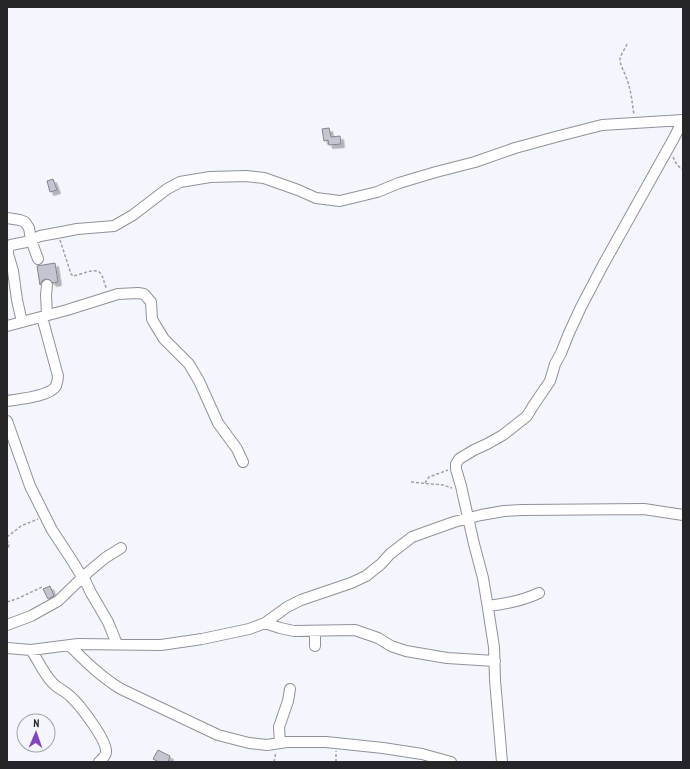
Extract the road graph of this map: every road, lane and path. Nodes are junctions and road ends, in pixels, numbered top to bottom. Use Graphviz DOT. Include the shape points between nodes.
graph roads {
  1 [pos="627,44"];
  2 [pos="683,120"];
  3 [pos="635,123"];
  4 [pos="671,144"];
  5 [pos="683,170"];
  6 [pos="7,218"];
  7 [pos="52,234"];
  8 [pos="31,240"];
  9 [pos="38,258"];
  10 [pos="47,285"];
  11 [pos="117,294"];
  12 [pos="44,316"];
  13 [pos="22,322"];
  14 [pos="7,326"];
  15 [pos="7,401"];
  16 [pos="7,421"];
  17 [pos="243,462"];
  18 [pos="456,463"];
  19 [pos="411,482"];
  20 [pos="425,483"];
  21 [pos="463,493"];
  22 [pos="683,514"];
  23 [pos="45,516"];
  24 [pos="469,518"];
  25 [pos="7,539"];
  26 [pos="121,548"];
  27 [pos="7,550"];
  28 [pos="82,577"];
  29 [pos="42,587"];
  30 [pos="539,593"];
  31 [pos="7,602"];
  32 [pos="488,606"];
  33 [pos="265,623"];
  34 [pos="7,625"];
  35 [pos="315,631"];
  36 [pos="117,644"];
  37 [pos="69,645"];
  38 [pos="315,646"];
  39 [pos="7,648"];
  40 [pos="31,650"];
  41 [pos="495,661"];
  42 [pos="290,689"];
  43 [pos="280,743"];
  44 [pos="336,743"];
  45 [pos="101,762"];
  46 [pos="336,762"];
  47 [pos="451,762"];
  48 [pos="502,762"];
  1 -- 3 [label="path" via="620,61 630,91"];
  2 -- 3 [label="street"];
  2 -- 4 [label="street"];
  3 -- 7 [label="street" via="602,125 559,136 340,201 316,198 264,178 210,177 180,182 114,226"];
  4 -- 5 [label="path" via="677,165"];
  4 -- 18 [label="street" via="581,307 550,380 534,406 527,416 508,432"];
  6 -- 8 [label="street" via="25,222"];
  7 -- 8 [label="street"];
  7 -- 11 [label="path" via="62,245 73,276 98,271 107,289"];
  8 -- 9 [label="street"];
  8 -- 13 [label="street" via="8,247"];
  10 -- 12 [label="street"];
  11 -- 12 [label="street"];
  11 -- 17 [label="street" via="144,294 151,302 152,319 156,326 164,339 192,370 218,423"];
  12 -- 13 [label="street"];
  12 -- 15 [label="street" via="58,381 50,391 40,395"];
  13 -- 14 [label="street"];
  16 -- 23 [label="street" via="30,486"];
  18 -- 20 [label="path" via="446,471 429,477"];
  18 -- 21 [label="street"];
  19 -- 20 [label="path"];
  20 -- 21 [label="path" via="447,486"];
  21 -- 24 [label="street"];
  22 -- 24 [label="street" via="644,509 522,510"];
  23 -- 25 [label="path" via="21,526"];
  23 -- 28 [label="street"];
  24 -- 32 [label="street"];
  24 -- 33 [label="street" via="412,537 366,576 301,600"];
  25 -- 27 [label="path"];
  26 -- 28 [label="street"];
  28 -- 34 [label="street" via="58,601 31,616"];
  28 -- 36 [label="street" via="108,622"];
  29 -- 31 [label="path"];
  30 -- 32 [label="street" via="512,603"];
  32 -- 41 [label="street"];
  33 -- 35 [label="street" via="294,631"];
  33 -- 36 [label="street" via="249,630 186,642 161,645"];
  35 -- 38 [label="street"];
  35 -- 41 [label="street" via="355,630 406,651 447,658"];
  36 -- 37 [label="street"];
  37 -- 40 [label="street"];
  37 -- 43 [label="street" via="111,683 218,735 249,743"];
  39 -- 40 [label="street"];
  40 -- 45 [label="street" via="52,682 71,696 98,732 106,750"];
  41 -- 48 [label="street"];
  42 -- 43 [label="street" via="279,727"];
  43 -- 44 [label="street"];
  44 -- 46 [label="path"];
  44 -- 47 [label="street" via="422,754"];
}
